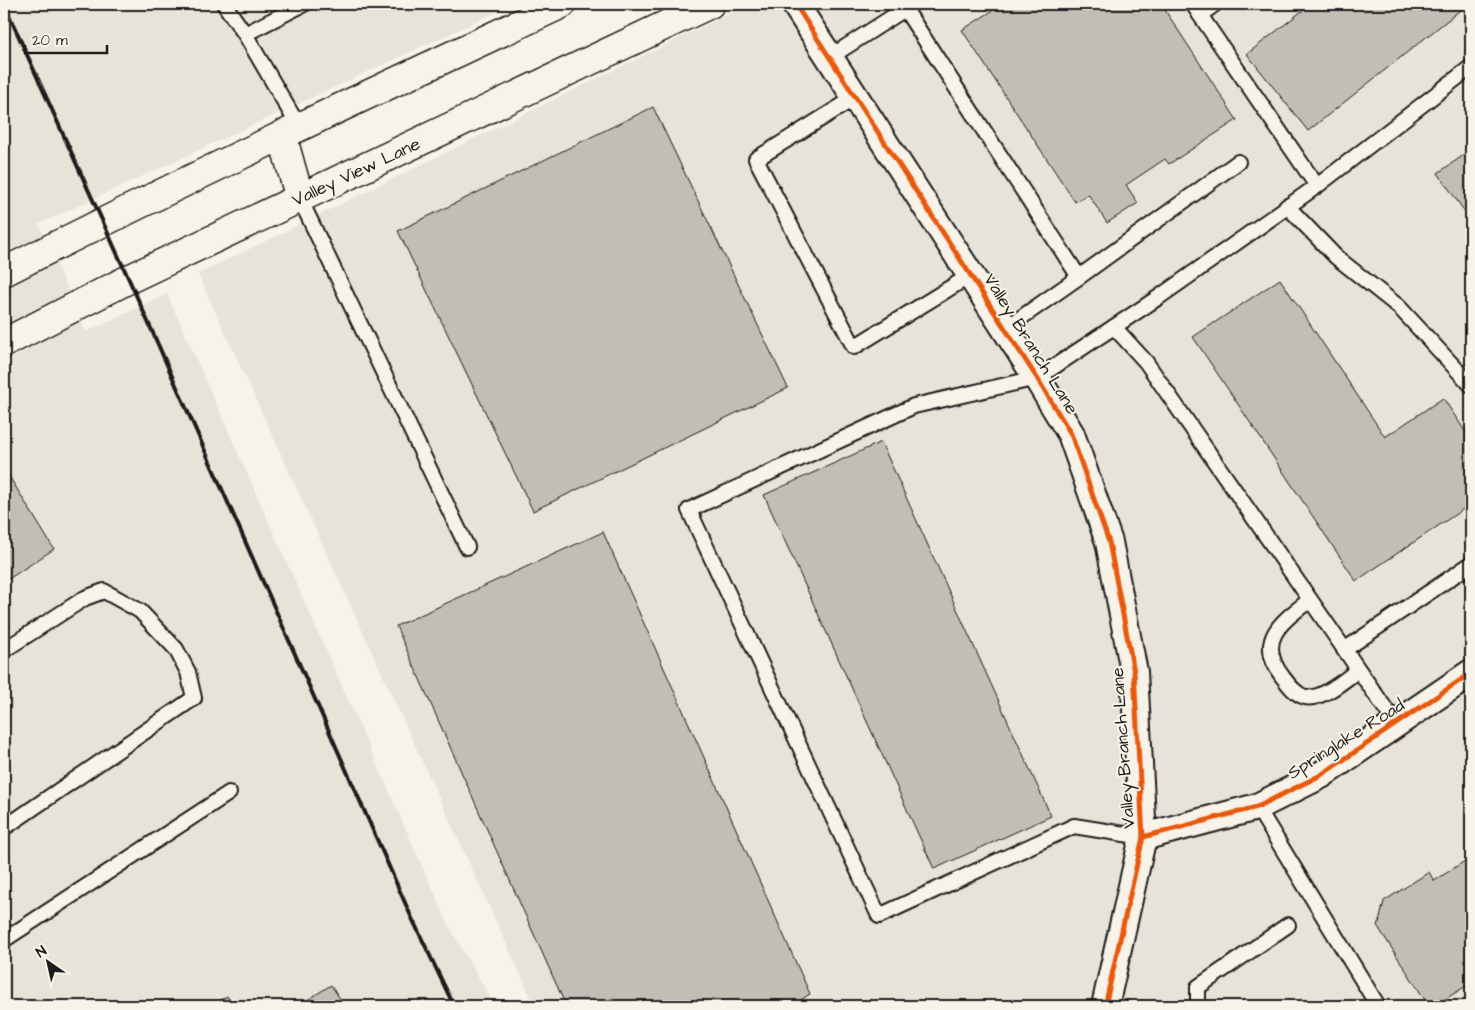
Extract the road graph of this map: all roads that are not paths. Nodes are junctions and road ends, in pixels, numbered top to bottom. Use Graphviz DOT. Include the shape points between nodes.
graph roads {
  1 [pos="224,4"];
  2 [pos="304,4"];
  3 [pos="562,4"];
  4 [pos="710,4"];
  5 [pos="796,4"];
  6 [pos="1214,4"];
  7 [pos="909,6"];
  8 [pos="1197,9"];
  9 [pos="245,34"];
  10 [pos="830,57"];
  11 [pos="1471,67"];
  12 [pos="856,97"];
  13 [pos="291,131"];
  14 [pos="1238,162"];
  15 [pos="1317,186"];
  16 [pos="300,198"];
  17 [pos="1287,206"];
  18 [pos="4,272"];
  19 [pos="971,275"];
  20 [pos="1079,277"];
  21 [pos="1114,327"];
  22 [pos="1005,329"];
  23 [pos="4,343"];
  24 [pos="1037,378"];
  25 [pos="1471,385"];
  26 [pos="467,547"];
  27 [pos="1471,564"];
  28 [pos="1310,600"];
  29 [pos="4,650"];
  30 [pos="1344,650"];
  31 [pos="1358,670"];
  32 [pos="1471,673"];
  33 [pos="1396,724"];
  34 [pos="229,792"];
  35 [pos="1257,807"];
  36 [pos="4,828"];
  37 [pos="1143,837"];
  38 [pos="1288,925"];
  39 [pos="4,940"];
  40 [pos="1105,1006"];
  41 [pos="1198,1006"];
  42 [pos="1378,1006"];
  1 -- 9 [label="lane"];
  2 -- 9 [label="lane"];
  3 -- 13 [label="main road"];
  4 -- 16 [label="main road, Valley View Lane"];
  5 -- 10 [label="street, Valley Branch Lane"];
  6 -- 8 [label="lane"];
  7 -- 10 [label="lane"];
  7 -- 20 [label="lane"];
  8 -- 15 [label="lane"];
  9 -- 13 [label="lane"];
  10 -- 12 [label="street, Valley Branch Lane"];
  11 -- 15 [label="lane"];
  12 -- 19 [label="street, Valley Branch Lane"];
  12 -- 19 [label="lane" via="756,159 854,347"];
  13 -- 16 [label="main road"];
  13 -- 18 [label="main road"];
  14 -- 20 [label="lane"];
  15 -- 17 [label="lane"];
  16 -- 23 [label="main road, Valley View Lane"];
  16 -- 26 [label="lane"];
  17 -- 21 [label="lane"];
  17 -- 25 [label="lane" via="1336,257 1399,307"];
  19 -- 22 [label="street, Valley Branch Lane"];
  20 -- 22 [label="lane"];
  21 -- 24 [label="lane"];
  21 -- 28 [label="lane" via="1146,362"];
  22 -- 24 [label="street, Valley Branch Lane"];
  24 -- 37 [label="street, Valley Branch Lane" via="1071,434 1109,542 1134,672"];
  24 -- 37 [label="lane" via="914,406 689,510 879,916 1074,826"];
  27 -- 30 [label="lane"];
  28 -- 30 [label="lane"];
  28 -- 31 [label="lane" via="1287,617 1273,639 1270,652 1282,676 1293,690 1305,697 1330,691"];
  29 -- 36 [label="lane" via="85,598 104,591 140,611 176,648 188,672 194,698"];
  30 -- 31 [label="lane"];
  31 -- 33 [label="lane"];
  32 -- 33 [label="street, Springlake Road"];
  33 -- 35 [label="street, Springlake Road" via="1321,776"];
  34 -- 39 [label="lane"];
  35 -- 37 [label="street, Springlake Road"];
  35 -- 42 [label="lane"];
  37 -- 40 [label="street, Valley Branch Lane"];
  38 -- 41 [label="lane" via="1198,986"];
}
